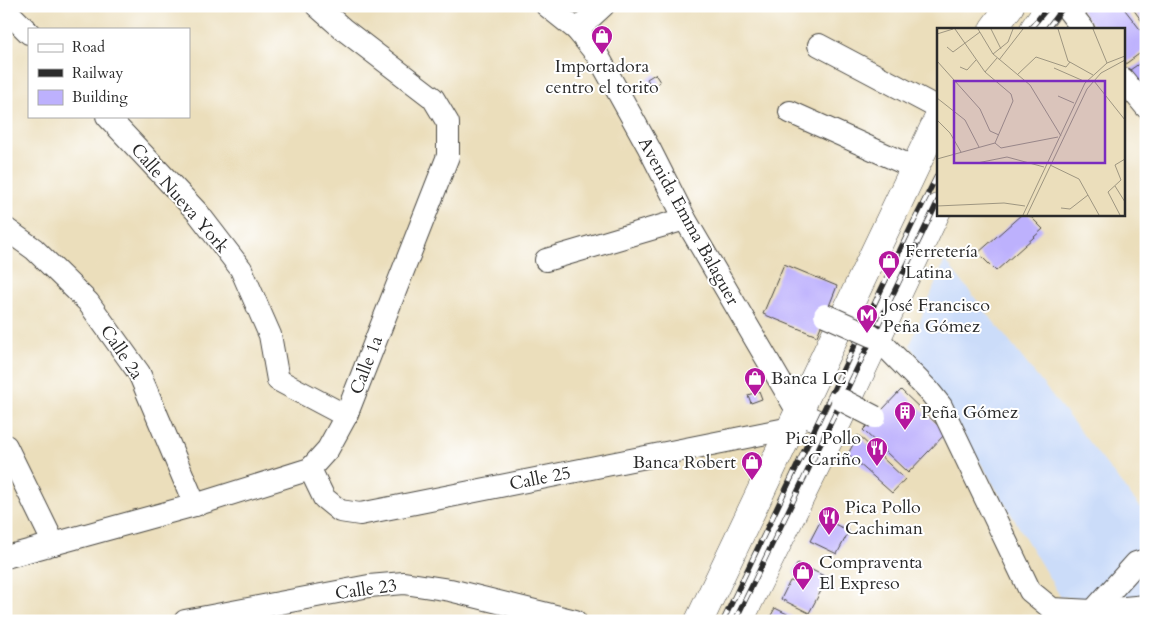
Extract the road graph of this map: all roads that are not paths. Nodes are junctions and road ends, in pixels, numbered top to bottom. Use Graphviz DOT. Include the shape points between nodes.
graph roads {
  1 [pos="317,6"];
  2 [pos="547,6"];
  3 [pos="603,6"];
  4 [pos="1050,6"];
  5 [pos="1065,6"];
  6 [pos="6,10"];
  7 [pos="1035,28"];
  8 [pos="1082,28"];
  9 [pos="577,30"];
  10 [pos="28,33"];
  11 [pos="819,45"];
  12 [pos="1124,80"];
  13 [pos="937,107"];
  14 [pos="1146,107"];
  15 [pos="790,112"];
  16 [pos="109,118"];
  17 [pos="937,121"];
  18 [pos="915,168"];
  19 [pos="937,210"];
  20 [pos="684,219"];
  21 [pos="6,230"];
  22 [pos="546,260"];
  23 [pos="825,315"];
  24 [pos="875,337"];
  25 [pos="842,400"];
  26 [pos="346,416"];
  27 [pos="875,417"];
  28 [pos="794,420"];
  29 [pos="834,429"];
  30 [pos="6,446"];
  31 [pos="310,469"];
  32 [pos="195,505"];
  33 [pos="54,544"];
  34 [pos="6,557"];
  35 [pos="1146,560"];
  36 [pos="1146,606"];
  37 [pos="1092,611"];
  38 [pos="186,621"];
  39 [pos="575,621"];
  40 [pos="699,621"];
  41 [pos="739,621"];
  1 -- 26 [label="street, Calle 1a" via="433,98 448,123 448,156"];
  2 -- 9 [label="street, Avenida Emma Balaguer"];
  3 -- 9 [label="street"];
  4 -- 7 [label="main road"];
  5 -- 8 [label="street"];
  6 -- 10 [label="street"];
  9 -- 20 [label="street, Avenida Emma Balaguer" via="598,56"];
  11 -- 13 [label="street"];
  12 -- 14 [label="street"];
  15 -- 18 [label="street"];
  16 -- 26 [label="street, Calle Nueva York" via="198,213 241,269 270,335 278,380"];
  17 -- 18 [label="main road"];
  18 -- 28 [label="main road"];
  19 -- 24 [label="main road"];
  20 -- 22 [label="street"];
  20 -- 28 [label="street, Avenida Emma Balaguer"];
  21 -- 32 [label="street, Calle 2a" via="34,249 88,302 139,373"];
  23 -- 24 [label="street, bridge"];
  24 -- 29 [label="main road"];
  24 -- 37 [label="street" via="941,406 1030,591 1052,608"];
  25 -- 27 [label="street, bridge"];
  26 -- 31 [label="street, Calle 1a" via="328,450"];
  28 -- 29 [label="street"];
  28 -- 31 [label="street, Calle 25" via="360,514 340,511 324,498"];
  28 -- 40 [label="main road"];
  29 -- 41 [label="main road"];
  30 -- 33 [label="street"];
  31 -- 32 [label="street, Calle 1a"];
  32 -- 33 [label="street, Calle 1a"];
  33 -- 34 [label="street, Calle 1a"];
  35 -- 37 [label="street" via="1136,563"];
  36 -- 37 [label="street"];
  38 -- 39 [label="street, Calle 23" via="369,586 404,583 450,590"];
}
